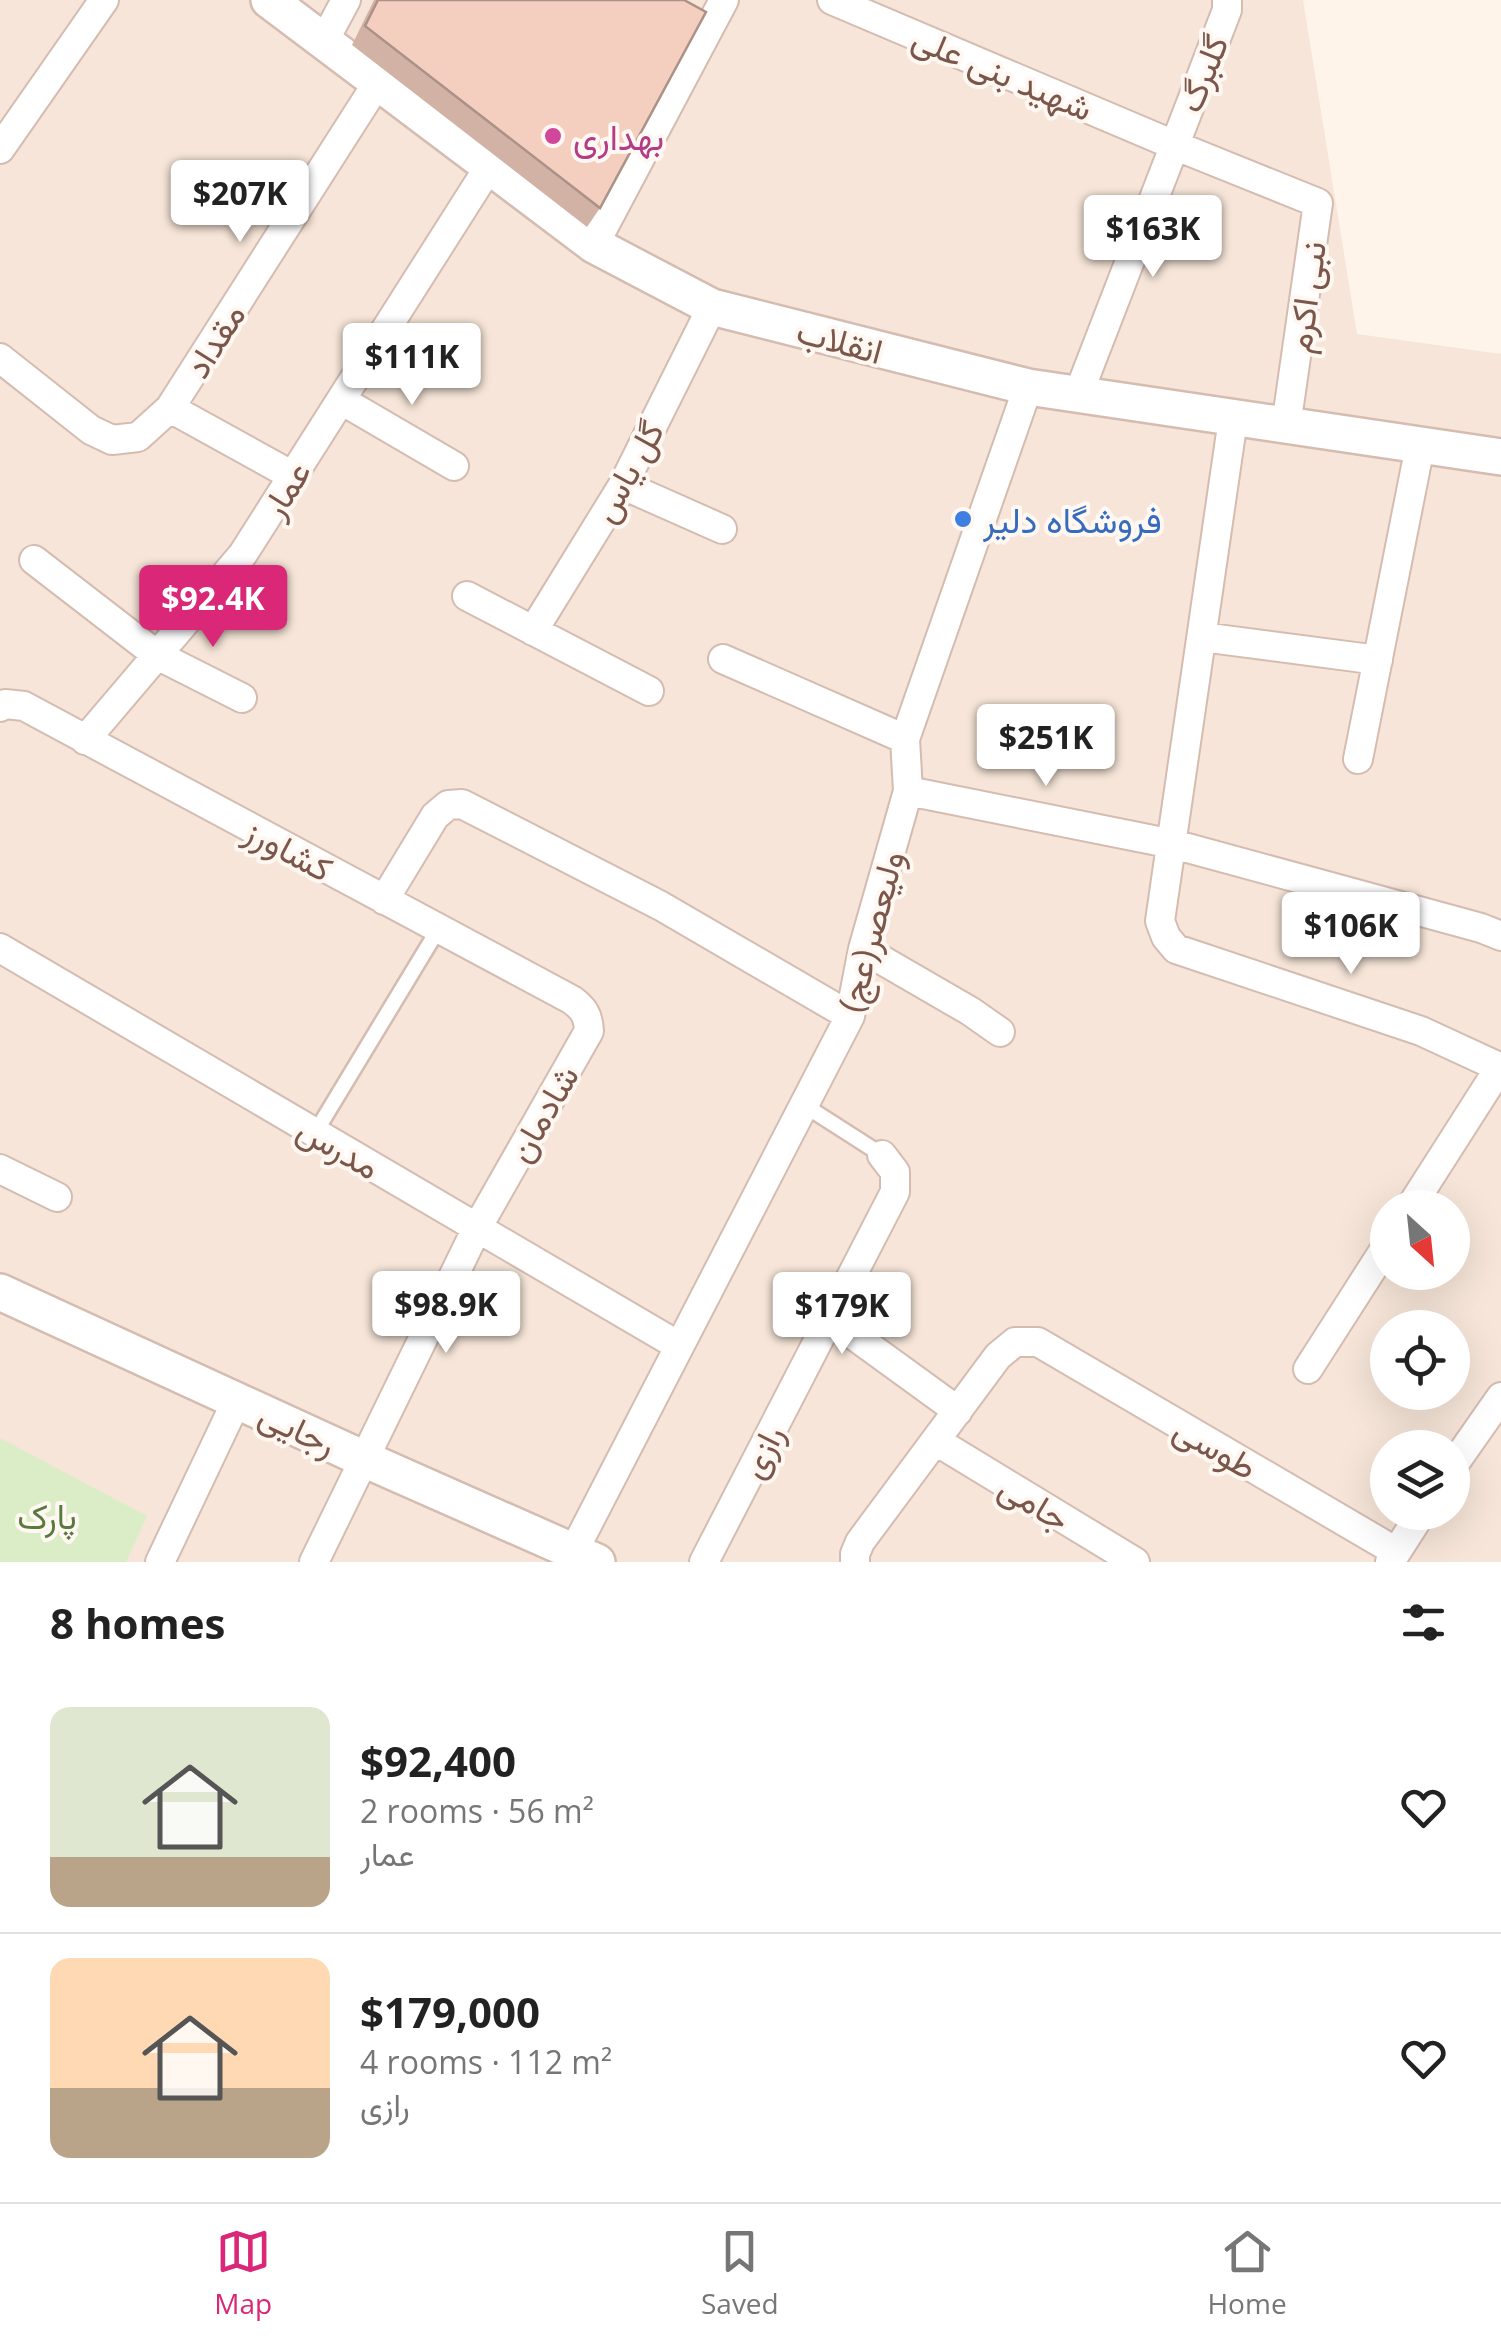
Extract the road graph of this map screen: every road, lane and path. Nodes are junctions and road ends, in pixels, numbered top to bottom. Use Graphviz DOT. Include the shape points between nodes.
graph roads {
  1 [pos="104,0"];
  2 [pos="269,0"];
  3 [pos="346,0"];
  4 [pos="724,0"];
  5 [pos="832,0"];
  6 [pos="1227,0"];
  7 [pos="324,41"];
  8 [pos="378,82"];
  9 [pos="9,115"];
  10 [pos="1174,144"];
  11 [pos="0,149"];
  12 [pos="489,167"];
  13 [pos="594,245"];
  14 [pos="712,307"];
  15 [pos="0,358"];
  16 [pos="1028,388"];
  17 [pos="1078,395"];
  18 [pos="341,400"];
  19 [pos="170,408"];
  20 [pos="1233,419"];
  21 [pos="1286,426"];
  22 [pos="1420,446"];
  23 [pos="1501,457"];
  24 [pos="454,466"];
  25 [pos="292,476"];
  26 [pos="623,485"];
  27 [pos="722,529"];
  28 [pos="34,560"];
  29 [pos="467,596"];
  30 [pos="533,630"];
  31 [pos="1202,636"];
  32 [pos="157,655"];
  33 [pos="723,659"];
  34 [pos="1378,660"];
  35 [pos="649,691"];
  36 [pos="242,698"];
  37 [pos="2,706"];
  38 [pos="905,739"];
  39 [pos="85,740"];
  40 [pos="1358,759"];
  41 [pos="908,791"];
  42 [pos="1172,844"];
  43 [pos="384,900"];
  44 [pos="438,928"];
  45 [pos="1501,936"];
  46 [pos="0,948"];
  47 [pos="863,950"];
  48 [pos="572,1000"];
  49 [pos="850,1016"];
  50 [pos="1000,1032"];
  51 [pos="1500,1068"];
  52 [pos="804,1105"];
  53 [pos="315,1133"];
  54 [pos="882,1155"];
  55 [pos="0,1169"];
  56 [pos="1422,1190"];
  57 [pos="57,1198"];
  58 [pos="477,1228"];
  59 [pos="1370,1272"];
  60 [pos="0,1292"];
  61 [pos="830,1318"];
  62 [pos="679,1346"];
  63 [pos="1308,1369"];
  64 [pos="1501,1397"];
  65 [pos="238,1400"];
  66 [pos="958,1411"];
  67 [pos="936,1441"];
  68 [pos="1470,1442"];
  69 [pos="364,1459"];
  70 [pos="1410,1530"];
  71 [pos="1393,1556"];
  72 [pos="579,1558"];
  73 [pos="160,1562"];
  74 [pos="314,1562"];
  75 [pos="704,1562"];
  76 [pos="855,1562"];
  77 [pos="1135,1562"];
  1 -- 9 [label="street"];
  2 -- 7 [label="street, انقلاب"];
  3 -- 7 [label="street"];
  4 -- 13 [label="street"];
  5 -- 10 [label="street, شهید بنی علی"];
  6 -- 10 [label="street, گلبرگ"];
  7 -- 8 [label="street, انقلاب"];
  8 -- 12 [label="street, انقلاب"];
  8 -- 19 [label="street, مقداد"];
  9 -- 11 [label="street"];
  10 -- 17 [label="street, گلبرگ"];
  10 -- 21 [label="street, نبی اکرم" via="1318,203"];
  12 -- 13 [label="street, انقلاب"];
  12 -- 18 [label="street, عمار"];
  13 -- 14 [label="street, انقلاب"];
  14 -- 16 [label="street, انقلاب"];
  14 -- 26 [label="street, گل یاس"];
  15 -- 19 [label="street, مقداد" via="112,440 138,437"];
  16 -- 17 [label="street, انقلاب"];
  16 -- 38 [label="street, ولیعصر(عج)"];
  17 -- 20 [label="street, انقلاب"];
  18 -- 24 [label="street"];
  18 -- 25 [label="street, عمار"];
  19 -- 25 [label="street"];
  20 -- 21 [label="street, انقلاب"];
  20 -- 31 [label="street"];
  21 -- 22 [label="street, انقلاب"];
  22 -- 23 [label="street, انقلاب"];
  22 -- 34 [label="street"];
  25 -- 32 [label="street, عمار" via="243,554"];
  26 -- 27 [label="street"];
  26 -- 30 [label="street, گل یاس"];
  28 -- 32 [label="street"];
  29 -- 30 [label="street"];
  30 -- 35 [label="street"];
  31 -- 34 [label="street"];
  31 -- 42 [label="street"];
  32 -- 36 [label="street"];
  32 -- 39 [label="street, عمار"];
  33 -- 38 [label="street"];
  34 -- 40 [label="street"];
  37 -- 39 [label="street, کشاورز" via="24,706"];
  38 -- 41 [label="street, ولیعصر(عج)"];
  39 -- 43 [label="street, کشاورز"];
  41 -- 42 [label="street"];
  41 -- 47 [label="street, ولیعصر(عج)"];
  42 -- 45 [label="street"];
  42 -- 51 [label="street" via="1160,921 1176,949 1421,1031"];
  43 -- 44 [label="street, کشاورز"];
  43 -- 49 [label="street" via="435,816 462,804 660,906"];
  44 -- 48 [label="street, کشاورز"];
  44 -- 53 [label="lane"];
  46 -- 53 [label="street, مدرس"];
  47 -- 49 [label="street, ولیعصر(عج)"];
  47 -- 50 [label="street"];
  48 -- 58 [label="street, شادمان" via="584,1009 589,1031"];
  49 -- 52 [label="street, ولیعصر(عج)"];
  51 -- 56 [label="street"];
  52 -- 54 [label="lane, رازی"];
  52 -- 62 [label="street, ولیعصر(عج)"];
  53 -- 58 [label="street, مدرس"];
  54 -- 61 [label="street, رازی" via="895,1172 895,1192"];
  55 -- 57 [label="street"];
  58 -- 62 [label="street, مدرس"];
  58 -- 69 [label="street"];
  59 -- 63 [label="street"];
  60 -- 65 [label="street, رجایی"];
  61 -- 66 [label="street"];
  61 -- 75 [label="street, رازی"];
  62 -- 72 [label="street, ولیعصر(عج)"];
  64 -- 68 [label="street"];
  65 -- 69 [label="street, رجایی"];
  65 -- 73 [label="street"];
  66 -- 67 [label="street"];
  66 -- 71 [label="street, طوسی" via="998,1356 1015,1342 1038,1342"];
  67 -- 76 [label="street" via="860,1542"];
  67 -- 77 [label="street, جامی"];
  69 -- 72 [label="street, رجایی"];
  69 -- 74 [label="street"];
  70 -- 71 [label="street"];
}
